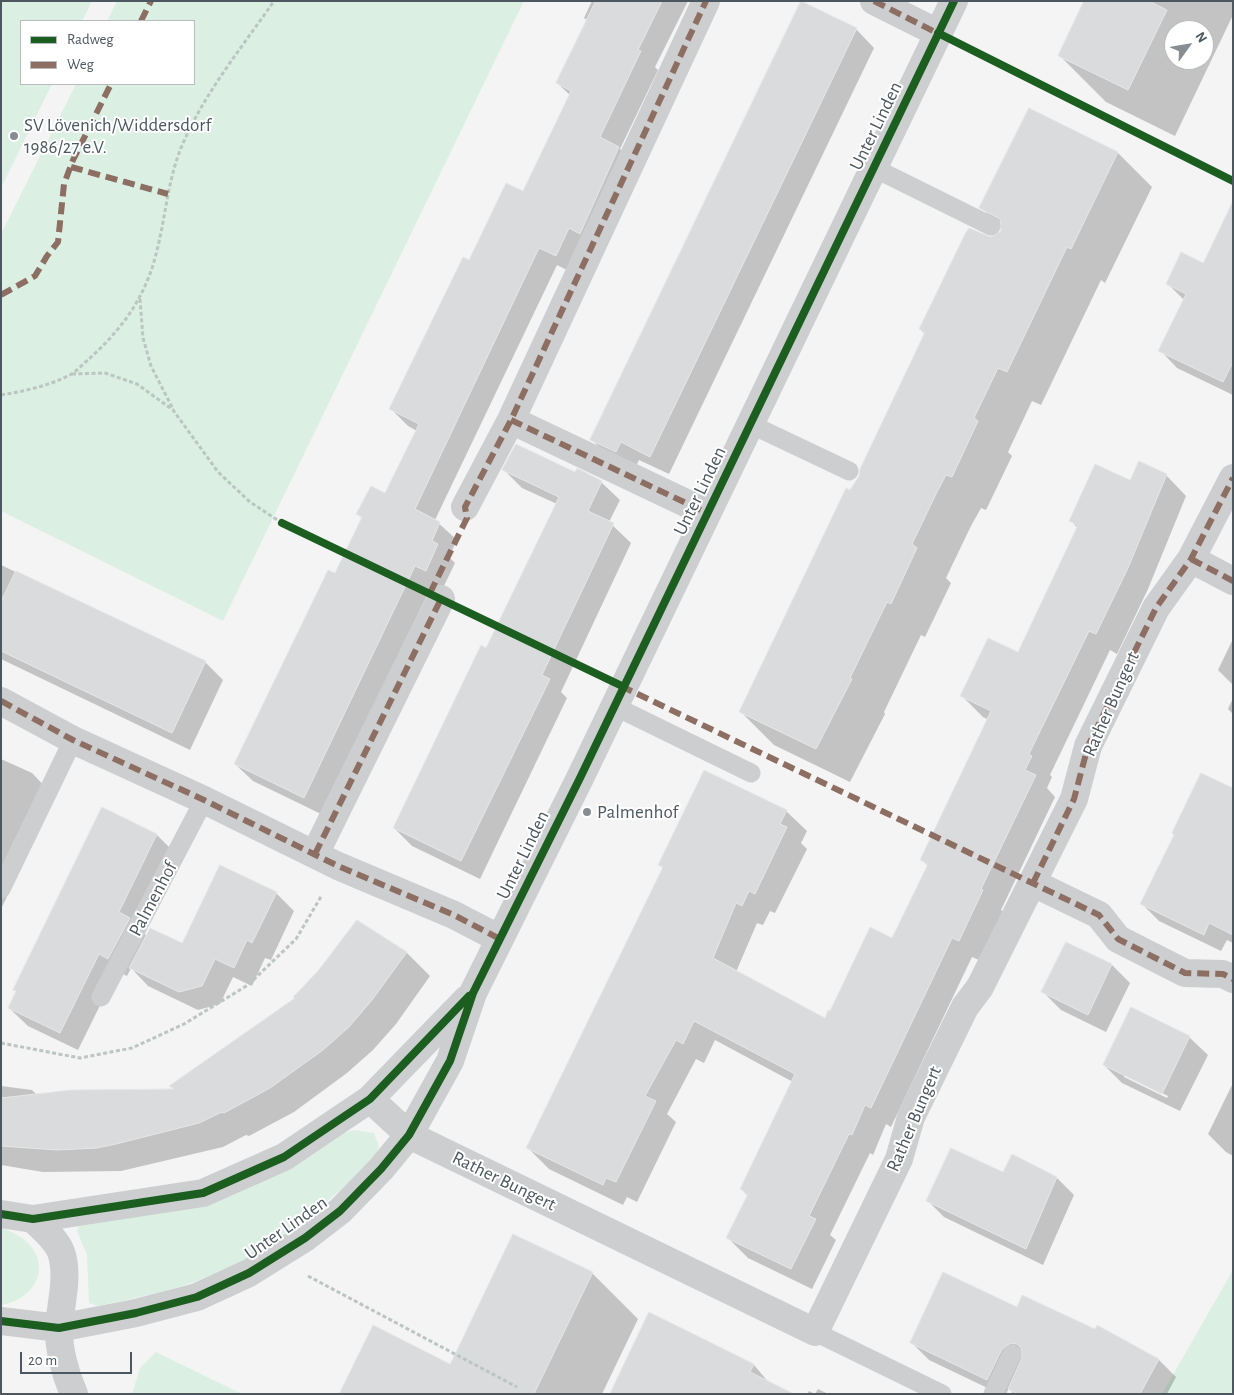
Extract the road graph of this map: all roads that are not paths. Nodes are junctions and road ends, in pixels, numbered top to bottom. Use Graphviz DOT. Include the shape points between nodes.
graph roads {
  1 [pos="706,1"];
  2 [pos="874,1"];
  3 [pos="954,1"];
  4 [pos="938,33"];
  5 [pos="874,168"];
  6 [pos="991,226"];
  7 [pos="511,420"];
  8 [pos="750,424"];
  9 [pos="849,472"];
  10 [pos="1233,478"];
  11 [pos="465,507"];
  12 [pos="707,514"];
  13 [pos="1191,559"];
  14 [pos="1233,581"];
  15 [pos="441,599"];
  16 [pos="1,700"];
  17 [pos="614,706"];
  18 [pos="73,740"];
  19 [pos="751,773"];
  20 [pos="204,800"];
  21 [pos="327,860"];
  22 [pos="1033,883"];
  23 [pos="1,889"];
  24 [pos="500,939"];
  25 [pos="1233,979"];
  26 [pos="473,993"];
  27 [pos="101,997"];
  28 [pos="370,1099"];
  29 [pos="408,1135"];
  30 [pos="1,1214"];
  31 [pos="33,1220"];
  32 [pos="1,1320"];
  33 [pos="59,1328"];
  34 [pos="815,1332"];
  35 [pos="1012,1354"];
  36 [pos="74,1394"];
  37 [pos="942,1394"];
  38 [pos="993,1394"];
  1 -- 7 [label="street"];
  2 -- 4 [label="street"];
  3 -- 4 [label="street, Unter Linden"];
  4 -- 5 [label="street, Unter Linden"];
  5 -- 6 [label="lane"];
  5 -- 8 [label="street, Unter Linden"];
  7 -- 11 [label="street"];
  7 -- 12 [label="street, Unter Linden"];
  8 -- 9 [label="lane"];
  8 -- 12 [label="street, Unter Linden"];
  10 -- 13 [label="street, Rather Bungert"];
  12 -- 17 [label="street, Unter Linden"];
  13 -- 14 [label="street"];
  13 -- 22 [label="street, Rather Bungert" via="1147,625 1088,746 1074,799"];
  15 -- 21 [label="street"];
  16 -- 18 [label="street"];
  17 -- 19 [label="lane"];
  17 -- 24 [label="street, Unter Linden"];
  18 -- 20 [label="street"];
  18 -- 23 [label="lane"];
  20 -- 21 [label="street"];
  20 -- 27 [label="lane, Palmenhof"];
  21 -- 24 [label="street" via="454,915"];
  22 -- 25 [label="street" via="1099,915 1118,939 1185,973 1223,974"];
  22 -- 34 [label="street, Rather Bungert" via="980,986 965,1007 911,1117 899,1159"];
  24 -- 26 [label="street, Unter Linden"];
  26 -- 28 [label="street, Unter Linden"];
  26 -- 29 [label="street, Unter Linden" via="450,1061"];
  28 -- 29 [label="street"];
  28 -- 31 [label="street, Unter Linden" via="284,1157 203,1193"];
  29 -- 33 [label="street, Unter Linden" via="381,1170 340,1211 305,1238 249,1273 197,1297"];
  29 -- 34 [label="street, Rather Bungert"];
  30 -- 31 [label="street, Unter Linden"];
  31 -- 33 [label="street" via="50,1235 61,1252 64,1281"];
  32 -- 33 [label="street, Unter Linden"];
  33 -- 36 [label="street" via="63,1359"];
  34 -- 37 [label="lane, Rather Bungert"];
  35 -- 38 [label="lane"];
}
